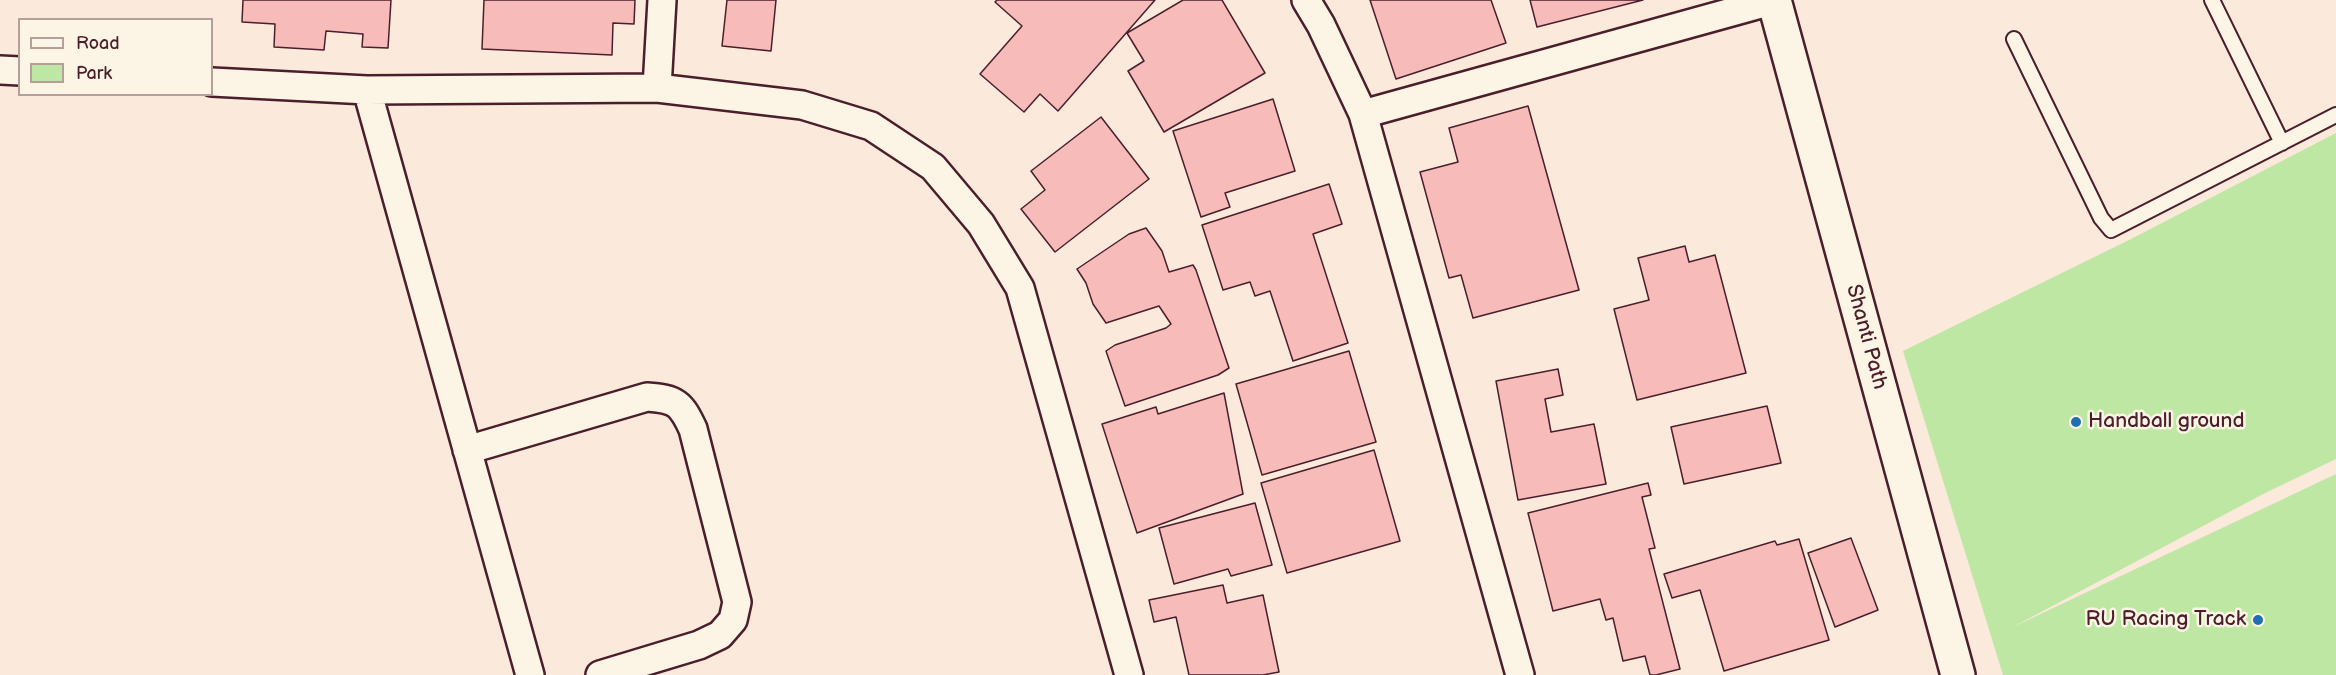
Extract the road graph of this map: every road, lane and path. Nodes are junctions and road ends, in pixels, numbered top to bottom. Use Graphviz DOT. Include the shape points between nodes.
graph roads {
  1 [pos="662,0"];
  2 [pos="1306,0"];
  3 [pos="1774,0"];
  4 [pos="2212,0"];
  5 [pos="2014,39"];
  6 [pos="0,70"];
  7 [pos="18,71"];
  8 [pos="213,82"];
  9 [pos="657,88"];
  10 [pos="367,90"];
  11 [pos="1363,114"];
  12 [pos="2336,115"];
  13 [pos="2282,143"];
  14 [pos="467,450"];
  15 [pos="530,675"];
  16 [pos="600,675"];
  17 [pos="1129,675"];
  18 [pos="1520,675"];
  19 [pos="1958,675"];
  1 -- 9 [label="street"];
  2 -- 11 [label="street"];
  3 -- 11 [label="street"];
  3 -- 19 [label="main road, Shanti Path"];
  4 -- 13 [label="lane"];
  5 -- 13 [label="lane" via="2101,218 2111,230"];
  6 -- 7 [label="street"];
  8 -- 10 [label="street"];
  9 -- 10 [label="street"];
  9 -- 17 [label="street" via="802,105 871,126 933,167 981,224 1020,288"];
  10 -- 14 [label="street"];
  11 -- 18 [label="street"];
  12 -- 13 [label="lane"];
  14 -- 15 [label="street"];
  14 -- 16 [label="street" via="647,397 668,399 684,408 693,429 737,602 733,620 720,635 699,645"];
}
